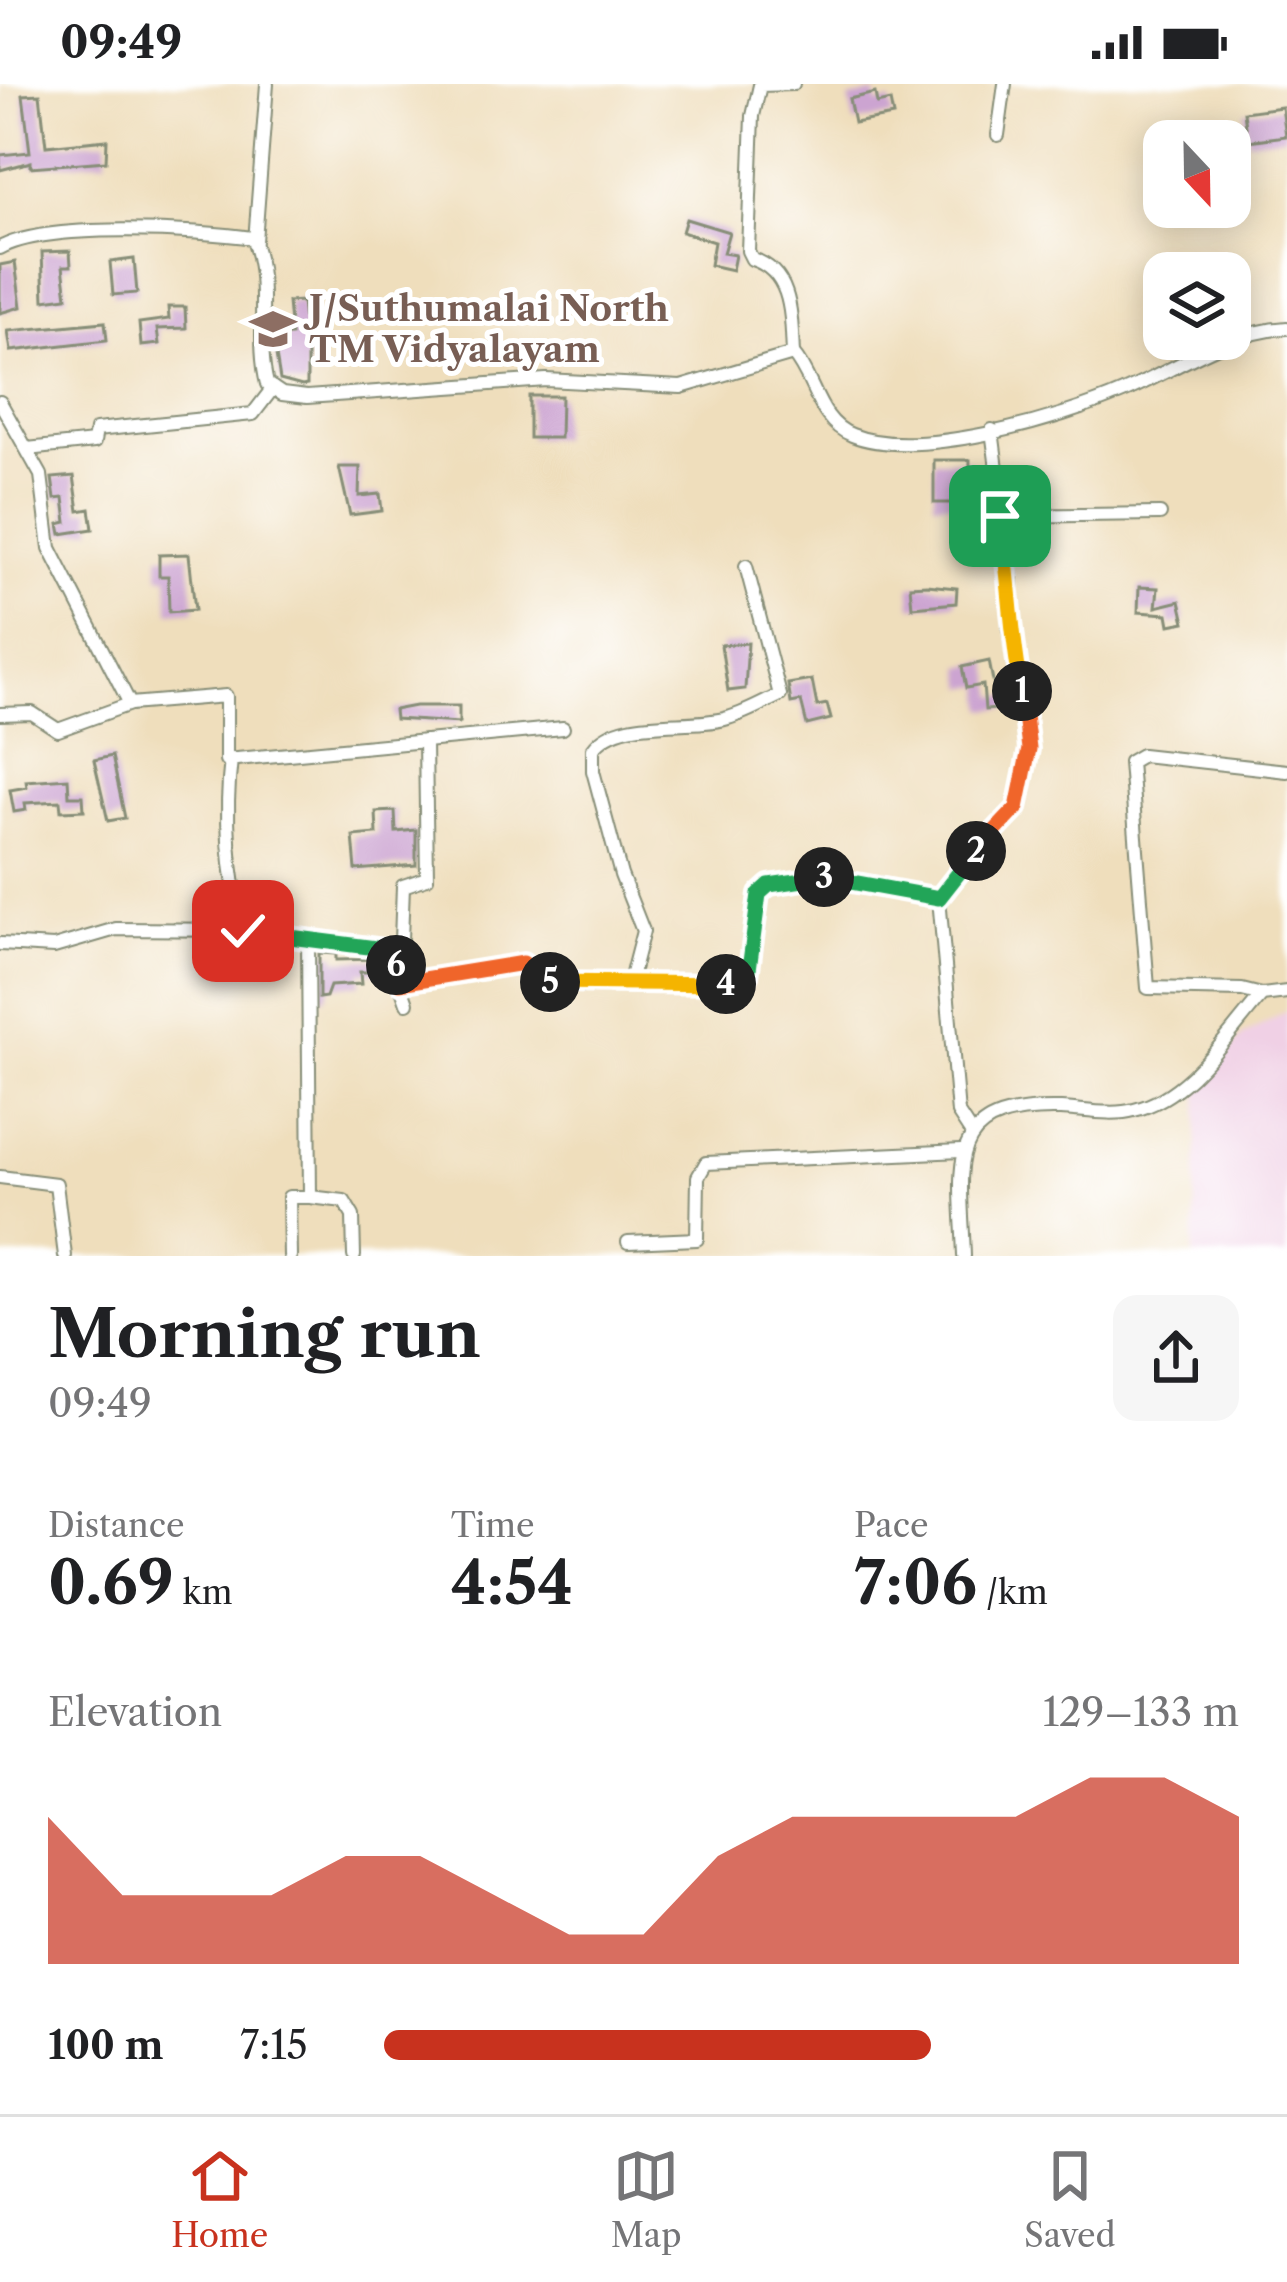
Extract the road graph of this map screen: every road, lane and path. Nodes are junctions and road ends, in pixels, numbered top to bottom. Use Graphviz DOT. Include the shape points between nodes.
graph roads {
  1 [pos="267,84"];
  2 [pos="759,84"];
  3 [pos="794,84"];
  4 [pos="1005,84"];
  5 [pos="998,135"];
  6 [pos="255,241"];
  7 [pos="0,248"];
  8 [pos="1287,328"];
  9 [pos="794,354"];
  10 [pos="273,388"];
  11 [pos="0,402"];
  12 [pos="992,430"];
  13 [pos="27,449"];
  14 [pos="1160,514"];
  15 [pos="1000,516"];
  16 [pos="746,566"];
  17 [pos="130,704"];
  18 [pos="0,714"];
  19 [pos="563,728"];
  20 [pos="425,741"];
  21 [pos="231,759"];
  22 [pos="1287,771"];
  23 [pos="939,898"];
  24 [pos="243,931"];
  25 [pos="308,941"];
  26 [pos="0,944"];
  27 [pos="392,950"];
  28 [pos="630,981"];
  29 [pos="400,983"];
  30 [pos="1287,992"];
  31 [pos="1262,995"];
  32 [pos="407,1003"];
  33 [pos="971,1133"];
  34 [pos="961,1151"];
  35 [pos="0,1178"];
  36 [pos="310,1197"];
  37 [pos="628,1242"];
  38 [pos="65,1256"];
  39 [pos="290,1256"];
  40 [pos="354,1256"];
  41 [pos="964,1256"];
  1 -- 6 [label="street"];
  2 -- 3 [label="street"];
  2 -- 9 [label="street" via="748,251 780,276"];
  4 -- 5 [label="street"];
  6 -- 7 [label="street" via="136,231 41,236"];
  6 -- 10 [label="street" via="262,364"];
  8 -- 12 [label="street" via="1240,338 1119,394"];
  9 -- 10 [label="street" via="681,387 546,380 307,398"];
  9 -- 12 [label="street" via="822,410 850,435 916,443"];
  10 -- 13 [label="street" via="254,414 96,430 94,442"];
  11 -- 13 [label="street"];
  12 -- 15 [label="street"];
  13 -- 17 [label="street" via="41,476 50,548"];
  14 -- 15 [label="street"];
  15 -- 23 [label="street" via="1029,749 1017,808"];
  16 -- 28 [label="street" via="780,694 730,718 626,729 593,749 621,874 643,931"];
  17 -- 18 [label="street" via="58,730 32,713"];
  17 -- 21 [label="street" via="226,696"];
  19 -- 20 [label="street"];
  20 -- 21 [label="street"];
  20 -- 27 [label="street" via="427,878 403,886 401,940"];
  21 -- 24 [label="street" via="226,804"];
  22 -- 31 [label="street" via="1142,755 1130,762 1148,988"];
  23 -- 28 [label="street" via="827,876 769,885 759,894 744,983"];
  23 -- 33 [label="street" via="958,1113"];
  24 -- 25 [label="street"];
  24 -- 26 [label="street" via="116,928 54,947"];
  25 -- 27 [label="street"];
  25 -- 36 [label="street"];
  27 -- 29 [label="street"];
  28 -- 29 [label="street" via="553,985 523,963"];
  29 -- 32 [label="street"];
  30 -- 31 [label="street"];
  31 -- 33 [label="street" via="1178,1090 1133,1111 1042,1109 994,1118"];
  33 -- 34 [label="street"];
  34 -- 37 [label="street" via="706,1163 698,1177 697,1239"];
  34 -- 41 [label="street"];
  35 -- 38 [label="street" via="56,1184"];
  36 -- 39 [label="street" via="289,1197"];
  36 -- 40 [label="street" via="344,1201"];
}
